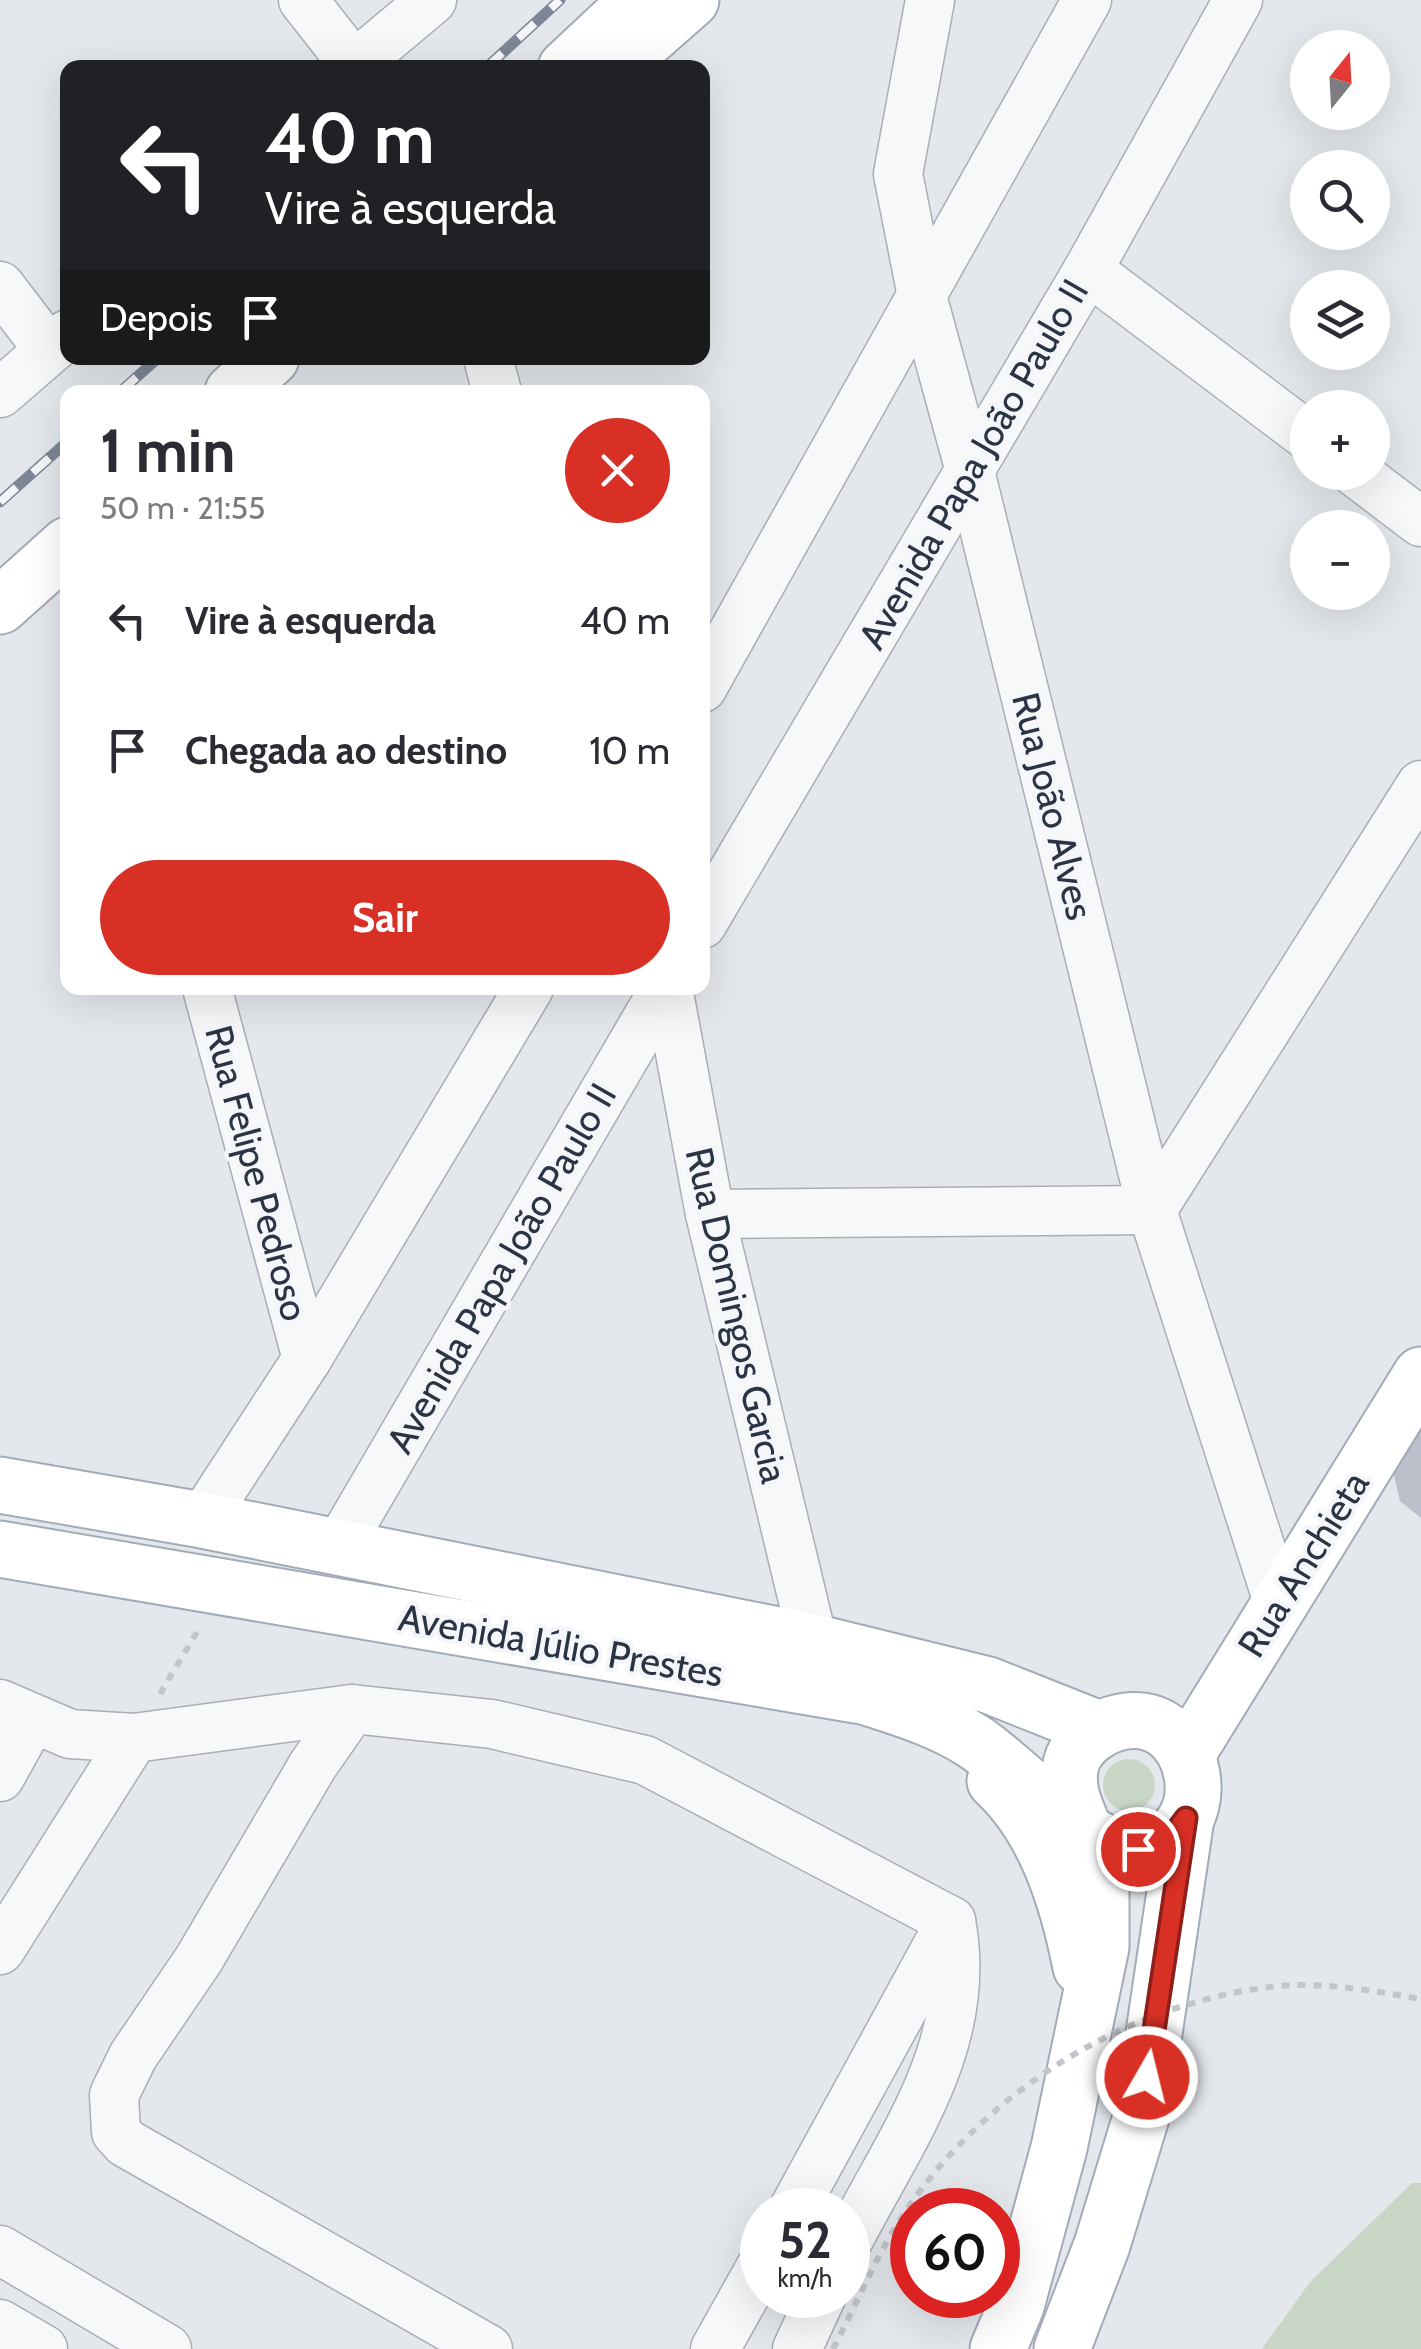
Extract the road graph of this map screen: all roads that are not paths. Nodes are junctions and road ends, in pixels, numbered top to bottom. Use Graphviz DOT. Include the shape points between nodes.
graph roads {
  1 [pos="303,0"];
  2 [pos="432,0"];
  3 [pos="638,0"];
  4 [pos="691,0"];
  5 [pos="930,0"];
  6 [pos="1088,0"];
  7 [pos="1238,0"];
  8 [pos="348,60"];
  9 [pos="359,60"];
  10 [pos="574,60"];
  11 [pos="623,60"];
  12 [pos="1088,270"];
  13 [pos="0,286"];
  14 [pos="922,296"];
  15 [pos="58,342"];
  16 [pos="263,365"];
  17 [pos="242,385"];
  18 [pos="0,394"];
  19 [pos="1290,422"];
  20 [pos="970,470"];
  21 [pos="1379,490"];
  22 [pos="1421,522"];
  23 [pos="60,552"];
  24 [pos="0,606"];
  25 [pos="710,674"];
  26 [pos="1421,785"];
  27 [pos="710,910"];
  28 [pos="208,995"];
  29 [pos="525,995"];
  30 [pos="662,995"];
  31 [pos="667,995"];
  32 [pos="1152,1210"];
  33 [pos="710,1214"];
  34 [pos="307,1359"];
  35 [pos="1421,1375"];
  36 [pos="0,1484"];
  37 [pos="202,1520"];
  38 [pos="0,1550"];
  39 [pos="353,1550"];
  40 [pos="1278,1602"];
  41 [pos="358,1610"];
  42 [pos="813,1642"];
  43 [pos="868,1698"];
  44 [pos="352,1709"];
  45 [pos="16,1712"];
  46 [pos="1099,1729"];
  47 [pos="134,1738"];
  48 [pos="1187,1754"];
  49 [pos="0,1776"];
  50 [pos="1186,1818"];
  51 [pos="1093,1837"];
  52 [pos="951,1921"];
  53 [pos="0,1950"];
  54 [pos="1087,2001"];
  55 [pos="805,2188"];
  56 [pos="870,2199"];
  57 [pos="0,2250"];
  58 [pos="740,2304"];
  59 [pos="811,2318"];
  60 [pos="0,2324"];
  61 [pos="44,2349"];
  62 [pos="167,2349"];
  63 [pos="488,2349"];
  64 [pos="714,2349"];
  65 [pos="797,2349"];
  66 [pos="998,2349"];
  67 [pos="1062,2349"];
  1 -- 8 [label="street"];
  2 -- 9 [label="street"];
  3 -- 10 [label="main road"];
  4 -- 11 [label="main road"];
  5 -- 14 [label="street, Rua João Alves" via="898,174"];
  6 -- 14 [label="street"];
  7 -- 12 [label="street, Avenida Papa João Paulo II"];
  12 -- 19 [label="street"];
  12 -- 20 [label="street, Avenida Papa João Paulo II"];
  13 -- 15 [label="street"];
  14 -- 20 [label="street, Rua João Alves"];
  14 -- 25 [label="street"];
  15 -- 18 [label="street"];
  16 -- 17 [label="main road"];
  20 -- 27 [label="street, Avenida Papa João Paulo II"];
  20 -- 32 [label="street, Rua João Alves"];
  21 -- 22 [label="street"];
  23 -- 24 [label="main road"];
  26 -- 32 [label="street"];
  28 -- 34 [label="street, Rua Felipe Pedroso"];
  29 -- 34 [label="street"];
  30 -- 39 [label="street, Avenida Papa João Paulo II"];
  31 -- 33 [label="street, Rua Domingos Garcia"];
  32 -- 33 [label="street"];
  32 -- 40 [label="street, Rua João Alves"];
  33 -- 42 [label="street, Rua Domingos Garcia"];
  34 -- 37 [label="street"];
  35 -- 40 [label="main road, Rua Anchieta"];
  36 -- 37 [label="main road, Avenida Júlio Prestes"];
  37 -- 39 [label="main road, Avenida Júlio Prestes"];
  38 -- 41 [label="main road, Avenida Júlio Prestes"];
  39 -- 41 [label="main road"];
  39 -- 42 [label="main road, Avenida Júlio Prestes"];
  40 -- 48 [label="main road, Rua Anchieta"];
  41 -- 43 [label="main road, Avenida Júlio Prestes"];
  42 -- 46 [label="main road, Avenida Júlio Prestes" via="988,1684"];
  43 -- 51 [label="main road, Avenida Júlio Prestes" via="974,1741"];
  43 -- 54 [label="main road" via="974,1763 1016,1800 1055,1872"];
  44 -- 47 [label="street"];
  44 -- 52 [label="street" via="492,1724 645,1760"];
  44 -- 63 [label="street" via="133,2056 114,2095 116,2132"];
  45 -- 47 [label="street" via="70,1734"];
  45 -- 49 [label="street"];
  46 -- 48 [label="main road" via="1138,1721 1174,1738"];
  46 -- 51 [label="main road" via="1074,1757 1069,1782 1072,1802"];
  47 -- 53 [label="street"];
  48 -- 50 [label="main road" via="1194,1797"];
  50 -- 51 [label="main road" via="1174,1834 1138,1849"];
  50 -- 67 [label="main road" via="1142,2114"];
  51 -- 54 [label="main road" via="1100,1947"];
  52 -- 55 [label="street"];
  52 -- 56 [label="street" via="959,1962 956,2007 936,2073"];
  54 -- 66 [label="main road" via="1059,2148"];
  57 -- 62 [label="street"];
  58 -- 64 [label="street"];
  59 -- 65 [label="street"];
  60 -- 61 [label="street"];
}
